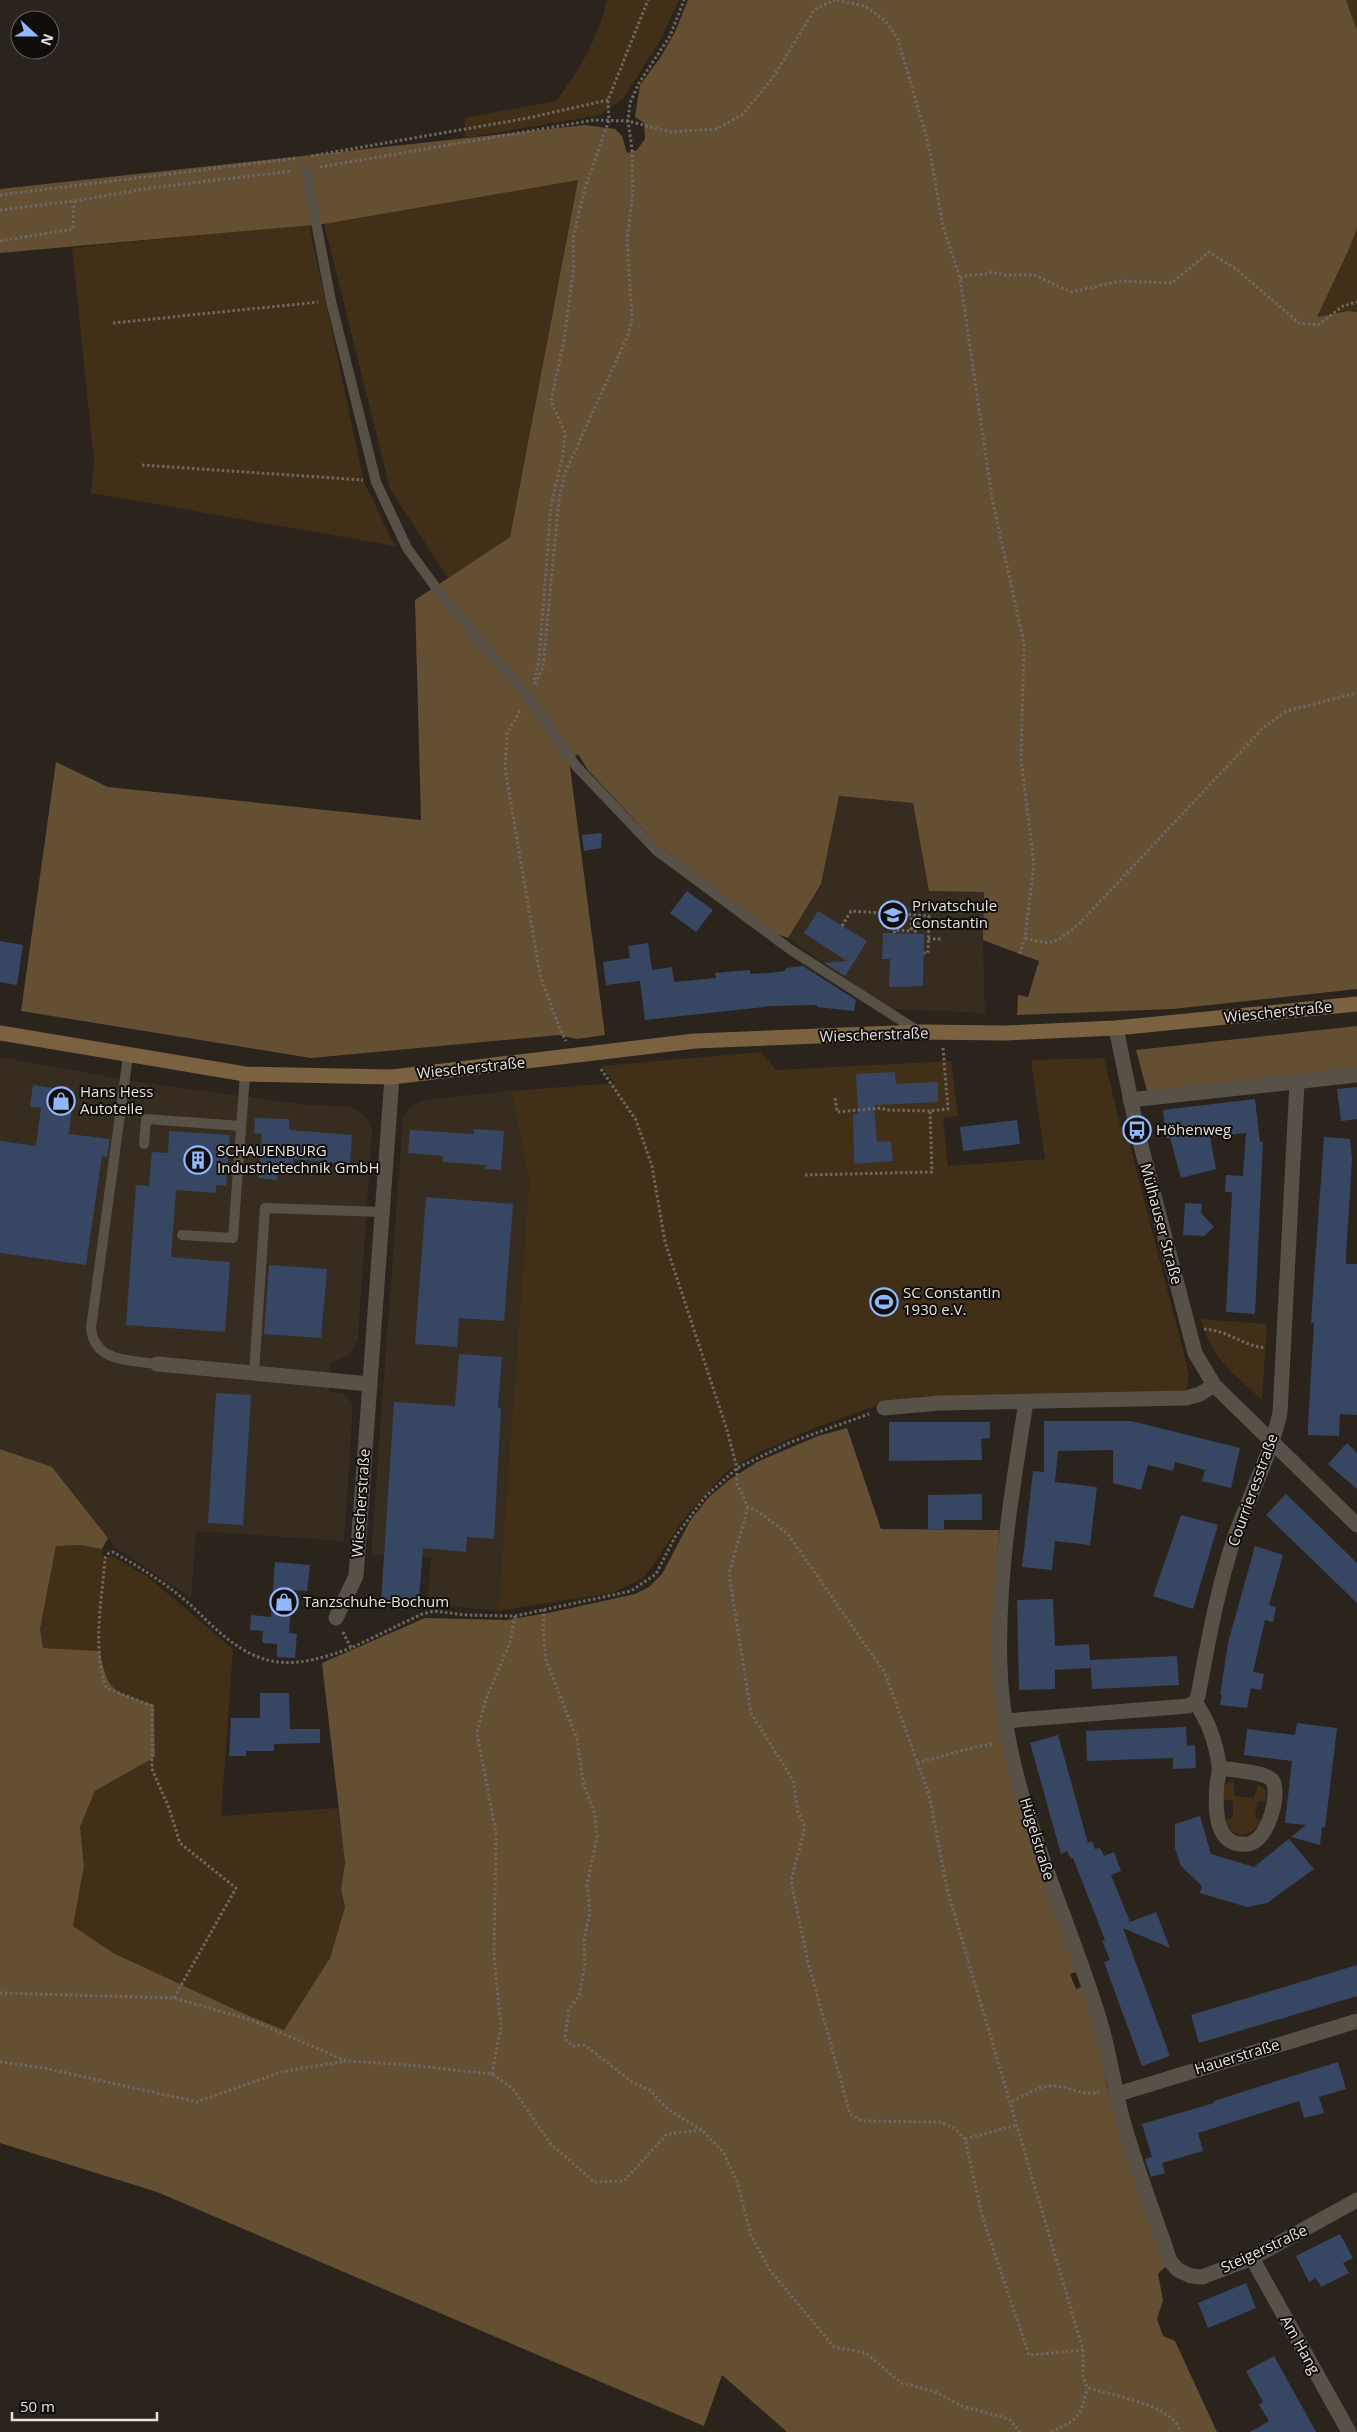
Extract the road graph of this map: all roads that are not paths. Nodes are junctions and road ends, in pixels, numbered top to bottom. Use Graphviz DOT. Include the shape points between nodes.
graph roads {
  1 [pos="306,170"];
  2 [pos="1357,1004"];
  3 [pos="1116,1028"];
  4 [pos="920,1032"];
  5 [pos="0,1033"];
  6 [pos="128,1056"];
  7 [pos="245,1074"];
  8 [pos="1357,1075"];
  9 [pos="392,1077"];
  10 [pos="1297,1082"];
  11 [pos="1130,1100"];
  12 [pos="241,1126"];
  13 [pos="144,1144"];
  14 [pos="382,1212"];
  15 [pos="182,1235"];
  16 [pos="157,1364"];
  17 [pos="254,1374"];
  18 [pos="370,1384"];
  19 [pos="1214,1385"];
  20 [pos="1026,1402"];
  21 [pos="884,1408"];
  22 [pos="1273,1443"];
  23 [pos="1357,1525"];
  24 [pos="336,1618"];
  25 [pos="1195,1702"];
  26 [pos="1005,1721"];
  27 [pos="1220,1768"];
  28 [pos="1357,2021"];
  29 [pos="1117,2089"];
  30 [pos="1357,2200"];
  31 [pos="1252,2258"];
  32 [pos="1170,2261"];
  33 [pos="1349,2432"];
  1 -- 4 [label="lane" via="331,301 376,482 407,548 445,600 529,698 576,766 657,851 791,950"];
  2 -- 3 [label="main road, Wiescherstraße"];
  3 -- 4 [label="main road, Wiescherstraße" via="1006,1033"];
  3 -- 11 [label="street, Mülhauser Straße"];
  4 -- 9 [label="main road, Wiescherstraße" via="695,1041"];
  5 -- 6 [label="main road, Wiescherstraße"];
  6 -- 7 [label="main road, Wiescherstraße"];
  6 -- 16 [label="lane" via="91,1328 92,1341 103,1352 118,1358"];
  7 -- 9 [label="main road, Wiescherstraße"];
  7 -- 12 [label="lane"];
  8 -- 10 [label="street"];
  9 -- 14 [label="street, Wiescherstraße"];
  10 -- 11 [label="street"];
  10 -- 22 [label="street, Courrieresstraße" via="1280,1413"];
  11 -- 19 [label="street, Mülhauser Straße" via="1195,1353"];
  12 -- 13 [label="lane" via="146,1119"];
  12 -- 15 [label="lane" via="233,1238"];
  14 -- 17 [label="lane" via="265,1208"];
  14 -- 18 [label="street, Wiescherstraße"];
  16 -- 17 [label="street"];
  17 -- 18 [label="street"];
  18 -- 24 [label="street, Wiescherstraße" via="356,1576"];
  19 -- 20 [label="street" via="1186,1398"];
  19 -- 22 [label="street, Mülhauser Straße"];
  20 -- 21 [label="street" via="939,1403"];
  20 -- 26 [label="street, Hügelstraße" via="1006,1525 1002,1572 1000,1668"];
  22 -- 23 [label="street, Mülhauser Straße"];
  22 -- 25 [label="street, Courrieresstraße" via="1234,1540 1220,1587"];
  25 -- 26 [label="street" via="1188,1706"];
  25 -- 27 [label="street" via="1214,1736"];
  26 -- 29 [label="street, Hügelstraße" via="1008,1742 1043,1863 1099,2018"];
  27 -- 27 [label="street" via="1263,1775 1275,1786 1269,1826 1261,1838 1251,1844 1230,1842 1221,1834 1217,1785"];
  28 -- 29 [label="street, Hauerstraße"];
  29 -- 32 [label="street, Hügelstraße" via="1121,2112"];
  30 -- 31 [label="street, Steigerstraße"];
  31 -- 32 [label="street, Steigerstraße" via="1202,2277 1178,2270"];
  31 -- 33 [label="street, Am Hang"];
}
